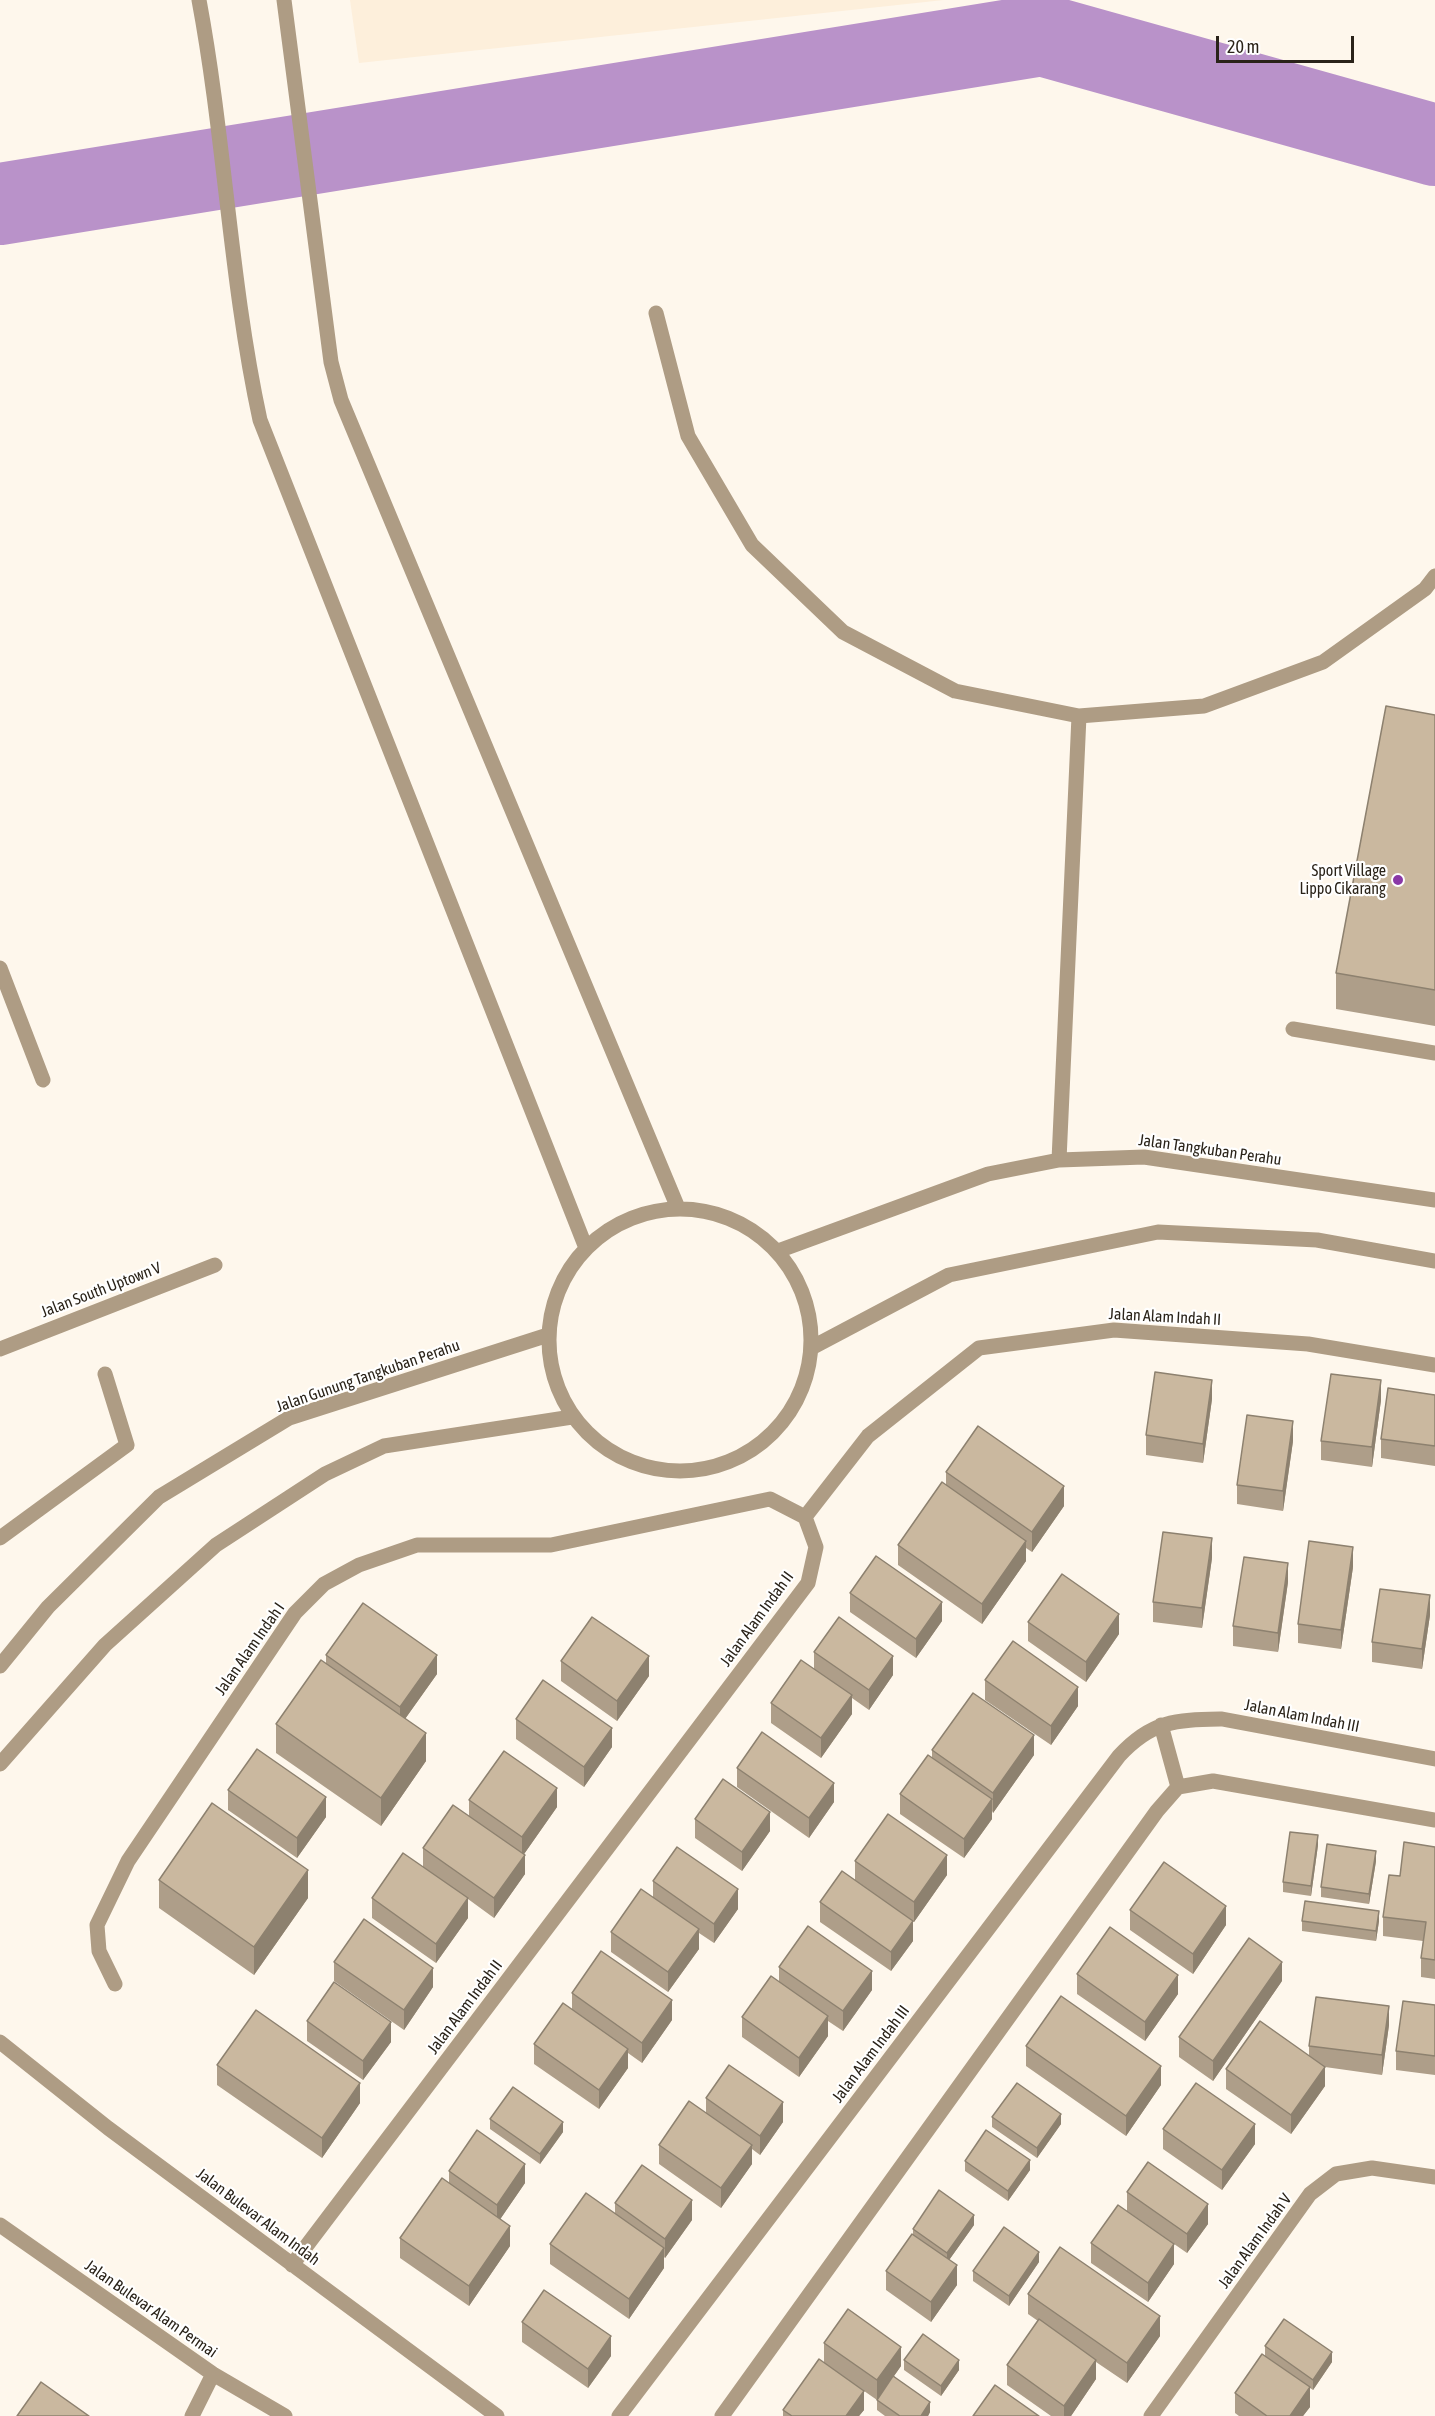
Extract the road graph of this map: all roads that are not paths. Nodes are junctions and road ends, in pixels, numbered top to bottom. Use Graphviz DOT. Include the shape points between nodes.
graph roads {
  1 [pos="199,0"];
  2 [pos="284,1"];
  3 [pos="656,313"];
  4 [pos="1435,576"];
  5 [pos="1079,716"];
  6 [pos="0,968"];
  7 [pos="7,1007"];
  8 [pos="1293,1029"];
  9 [pos="1435,1053"];
  10 [pos="43,1080"];
  11 [pos="1059,1160"];
  12 [pos="1435,1200"];
  13 [pos="678,1208"];
  14 [pos="586,1248"];
  15 [pos="778,1251"];
  16 [pos="1435,1261"];
  17 [pos="215,1265"];
  18 [pos="548,1335"];
  19 [pos="811,1348"];
  20 [pos="0,1349"];
  21 [pos="1435,1365"];
  22 [pos="105,1374"];
  23 [pos="572,1417"];
  24 [pos="805,1517"];
  25 [pos="0,1538"];
  26 [pos="0,1666"];
  27 [pos="1161,1725"];
  28 [pos="1435,1760"];
  29 [pos="0,1764"];
  30 [pos="1178,1787"];
  31 [pos="1435,1820"];
  32 [pos="116,1983"];
  33 [pos="0,2042"];
  34 [pos="1435,2177"];
  35 [pos="0,2225"];
  36 [pos="292,2265"];
  37 [pos="213,2374"];
  38 [pos="192,2416"];
  39 [pos="285,2416"];
  40 [pos="497,2416"];
  41 [pos="619,2416"];
  42 [pos="722,2416"];
  43 [pos="1150,2416"];
  1 -- 14 [label="street" via="251,380 260,420"];
  2 -- 13 [label="street" via="331,362 341,400"];
  3 -- 5 [label="street" via="688,436 752,545 843,632 955,691"];
  4 -- 5 [label="street" via="1425,589 1323,662 1204,706"];
  5 -- 11 [label="street"];
  6 -- 7 [label="street"];
  7 -- 10 [label="street"];
  8 -- 9 [label="street"];
  11 -- 12 [label="street, Jalan Tangkuban Perahu" via="1144,1157"];
  11 -- 15 [label="street, Jalan Tangkuban Perahu" via="988,1174"];
  13 -- 14 [label="street" via="628,1219"];
  13 -- 15 [label="street" via="715,1213 749,1227"];
  14 -- 18 [label="street" via="567,1274 554,1303"];
  15 -- 19 [label="street" via="797,1280 809,1313"];
  16 -- 19 [label="street" via="1317,1240 1158,1232 949,1275"];
  17 -- 20 [label="street, Jalan South Uptown V"];
  18 -- 23 [label="street" via="555,1382"];
  18 -- 26 [label="street, Jalan Gunung Tangkuban Perahu" via="289,1418 159,1497 48,1607"];
  19 -- 23 [label="street" via="803,1388 782,1423 752,1450 715,1467 675,1472 636,1465 600,1446"];
  21 -- 24 [label="street, Jalan Alam Indah II" via="1308,1344 1114,1330 979,1348 868,1436"];
  22 -- 25 [label="street" via="127,1445"];
  23 -- 29 [label="street" via="384,1446 325,1474 216,1545 105,1646"];
  24 -- 32 [label="street, Jalan Alam Indah I" via="770,1499 551,1545 417,1545 359,1565 324,1584 296,1613 128,1861 97,1925 99,1951"];
  24 -- 36 [label="street, Jalan Alam Indah II" via="816,1547 808,1583"];
  27 -- 28 [label="street, Jalan Alam Indah III" via="1190,1719 1222,1719"];
  27 -- 30 [label="street"];
  27 -- 41 [label="street, Jalan Alam Indah III" via="1137,1736 1119,1756"];
  30 -- 31 [label="street" via="1212,1781"];
  30 -- 42 [label="street"];
  33 -- 36 [label="street, Jalan Bulevar Alam Indah"];
  34 -- 43 [label="street, Jalan Alam Indah V" via="1372,2168 1336,2174 1310,2194"];
  35 -- 37 [label="street, Jalan Bulevar Alam Permai"];
  36 -- 40 [label="street, Jalan Bulevar Alam Indah"];
  37 -- 38 [label="street"];
  37 -- 39 [label="street, Jalan Bulevar Alam Permai"];
}
